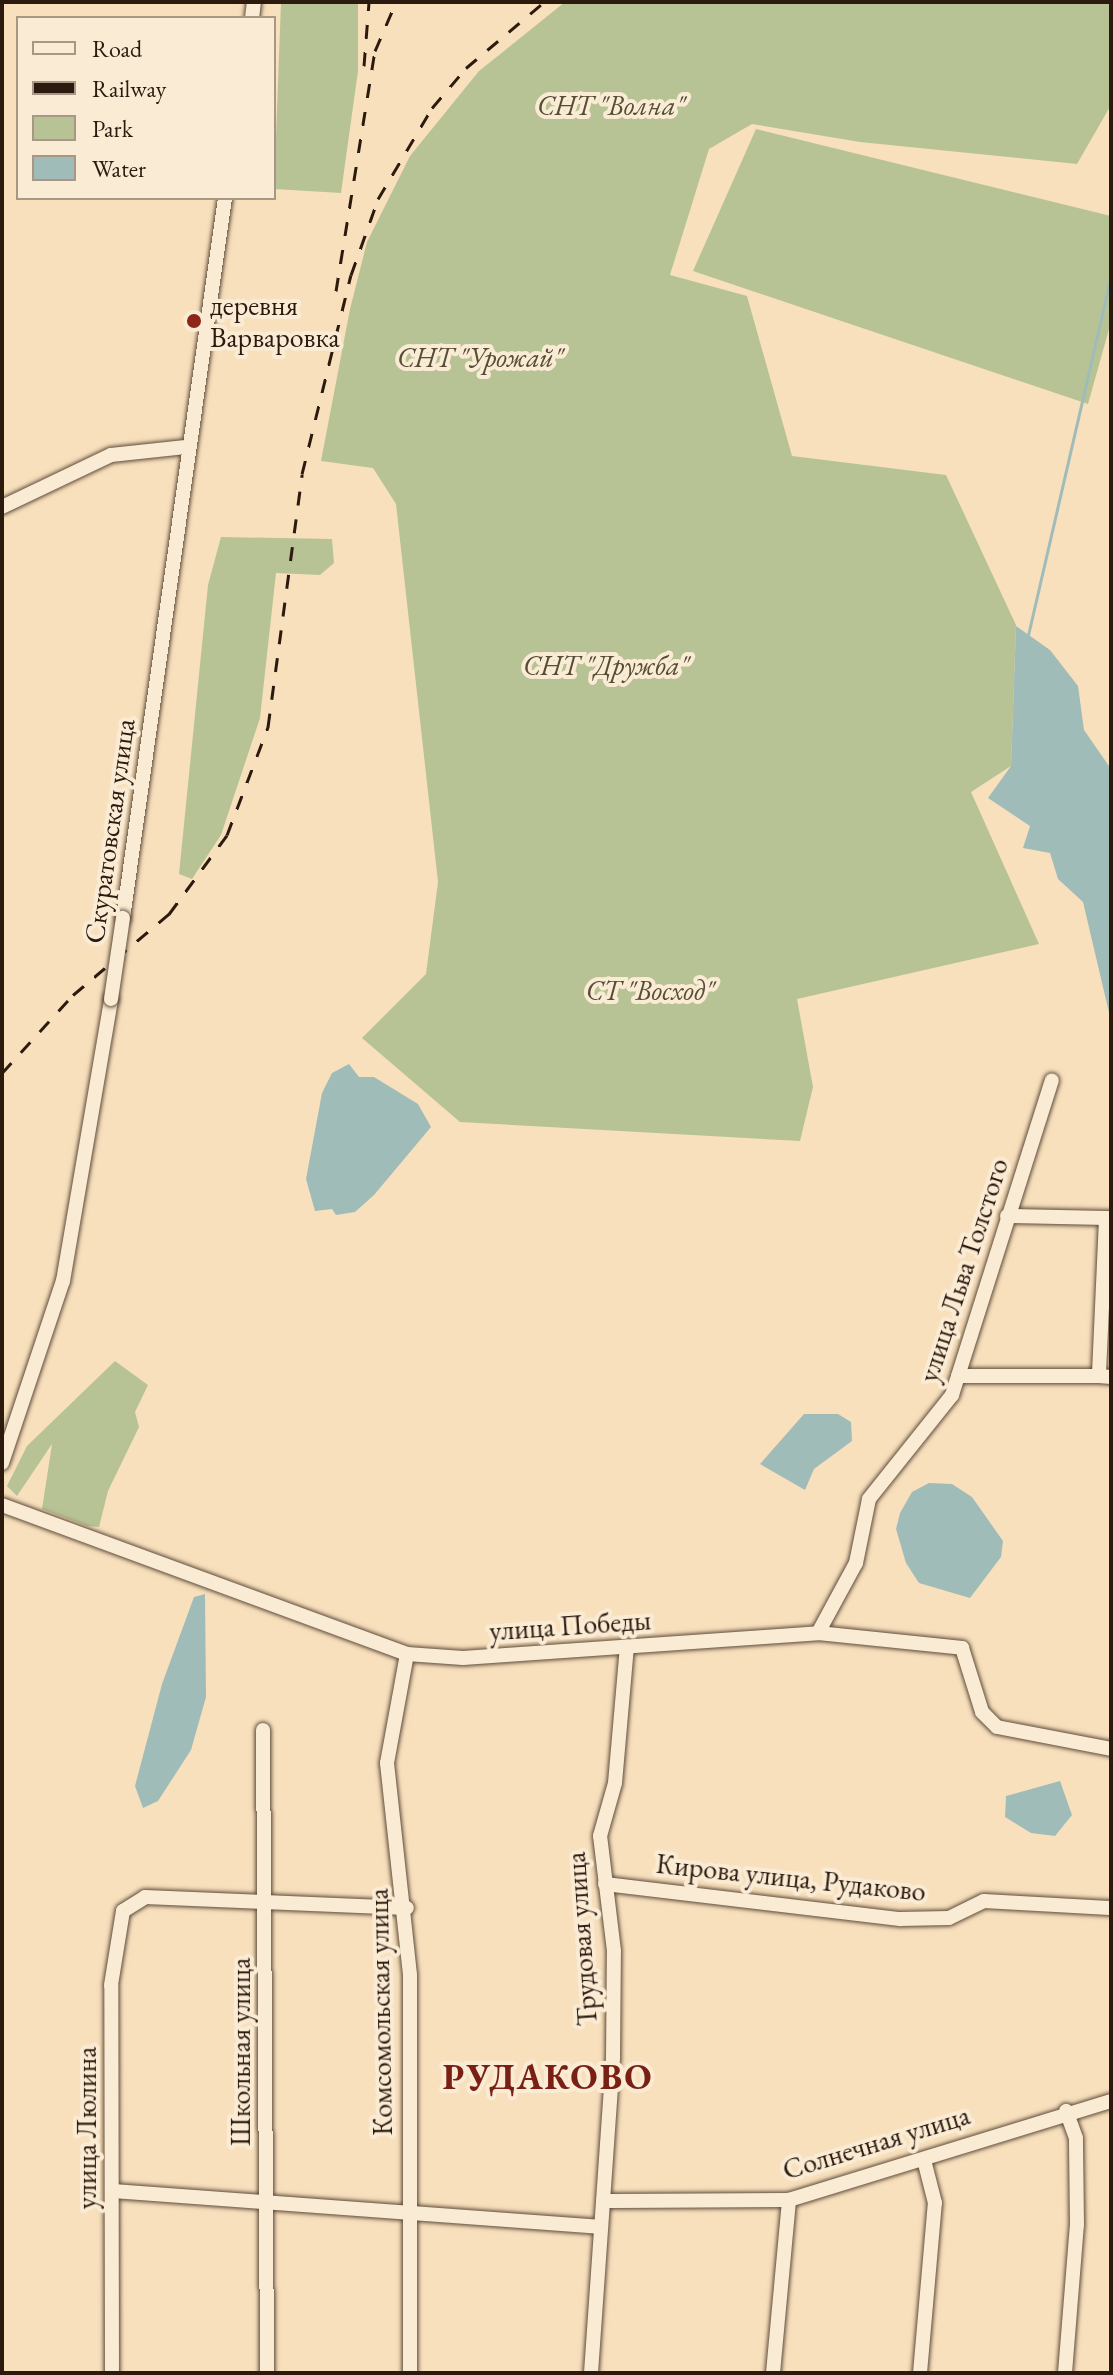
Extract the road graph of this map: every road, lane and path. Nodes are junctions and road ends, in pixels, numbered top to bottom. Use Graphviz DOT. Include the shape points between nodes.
graph roads {
  1 [pos="225,200"];
  2 [pos="186,447"];
  3 [pos="2,507"];
  4 [pos="1052,1080"];
  5 [pos="1007,1216"];
  6 [pos="1109,1218"];
  7 [pos="958,1376"];
  8 [pos="1105,1376"];
  9 [pos="2,1463"];
  10 [pos="2,1505"];
  11 [pos="818,1633"];
  12 [pos="627,1647"];
  13 [pos="407,1654"];
  14 [pos="263,1730"];
  15 [pos="1111,1749"];
  16 [pos="605,1884"];
  17 [pos="265,1904"];
  18 [pos="407,1908"];
  19 [pos="1111,1908"];
  20 [pos="1111,2101"];
  21 [pos="1066,2111"];
  22 [pos="924,2160"];
  23 [pos="113,2191"];
  24 [pos="267,2199"];
  25 [pos="789,2200"];
  26 [pos="603,2201"];
  27 [pos="408,2209"];
  28 [pos="599,2227"];
  29 [pos="112,2373"];
  30 [pos="267,2373"];
  31 [pos="410,2373"];
  32 [pos="591,2373"];
  33 [pos="773,2373"];
  34 [pos="920,2373"];
  35 [pos="1065,2373"];
  1 -- 2 [label="street, Скуратовская улица"];
  2 -- 3 [label="street" via="111,455"];
  2 -- 9 [label="street, Скуратовская улица, bridge" via="123,918 63,1281"];
  4 -- 5 [label="street, улица Льва Толстого"];
  5 -- 6 [label="street"];
  5 -- 7 [label="street, улица Льва Толстого"];
  6 -- 8 [label="street"];
  7 -- 8 [label="street"];
  7 -- 11 [label="street, улица Льва Толстого" via="952,1395 869,1499 856,1563"];
  10 -- 13 [label="street, улица Победы"];
  11 -- 12 [label="street, улица Победы"];
  11 -- 15 [label="street, улица Победы" via="962,1648 982,1712 997,1727"];
  12 -- 13 [label="street, улица Победы" via="463,1658"];
  12 -- 16 [label="street, Трудовая улица" via="615,1783 600,1836"];
  13 -- 18 [label="street, Комсомольская улица" via="387,1763"];
  14 -- 17 [label="street, Школьная улица"];
  16 -- 19 [label="street, Кирова улица, Рудаково" via="900,1919 949,1918 984,1901"];
  16 -- 26 [label="street, Трудовая улица" via="614,1996"];
  17 -- 18 [label="street"];
  17 -- 23 [label="street, улица Люлина" via="145,1897 123,1911 111,1985"];
  17 -- 24 [label="street, Школьная улица"];
  18 -- 27 [label="street, Комсомольская улица"];
  20 -- 21 [label="street, Солнечная улица"];
  21 -- 22 [label="street, Солнечная улица" via="956,2144"];
  21 -- 35 [label="street" via="1076,2138 1077,2225"];
  22 -- 25 [label="street, Солнечная улица"];
  22 -- 34 [label="street" via="935,2203"];
  23 -- 24 [label="street"];
  23 -- 29 [label="street, улица Люлина"];
  24 -- 27 [label="street"];
  24 -- 30 [label="street, Школьная улица"];
  25 -- 26 [label="street, Солнечная улица"];
  25 -- 33 [label="street"];
  26 -- 28 [label="street, Трудовая улица"];
  27 -- 28 [label="street"];
  27 -- 31 [label="street, Комсомольская улица"];
  28 -- 32 [label="street, Трудовая улица"];
}
